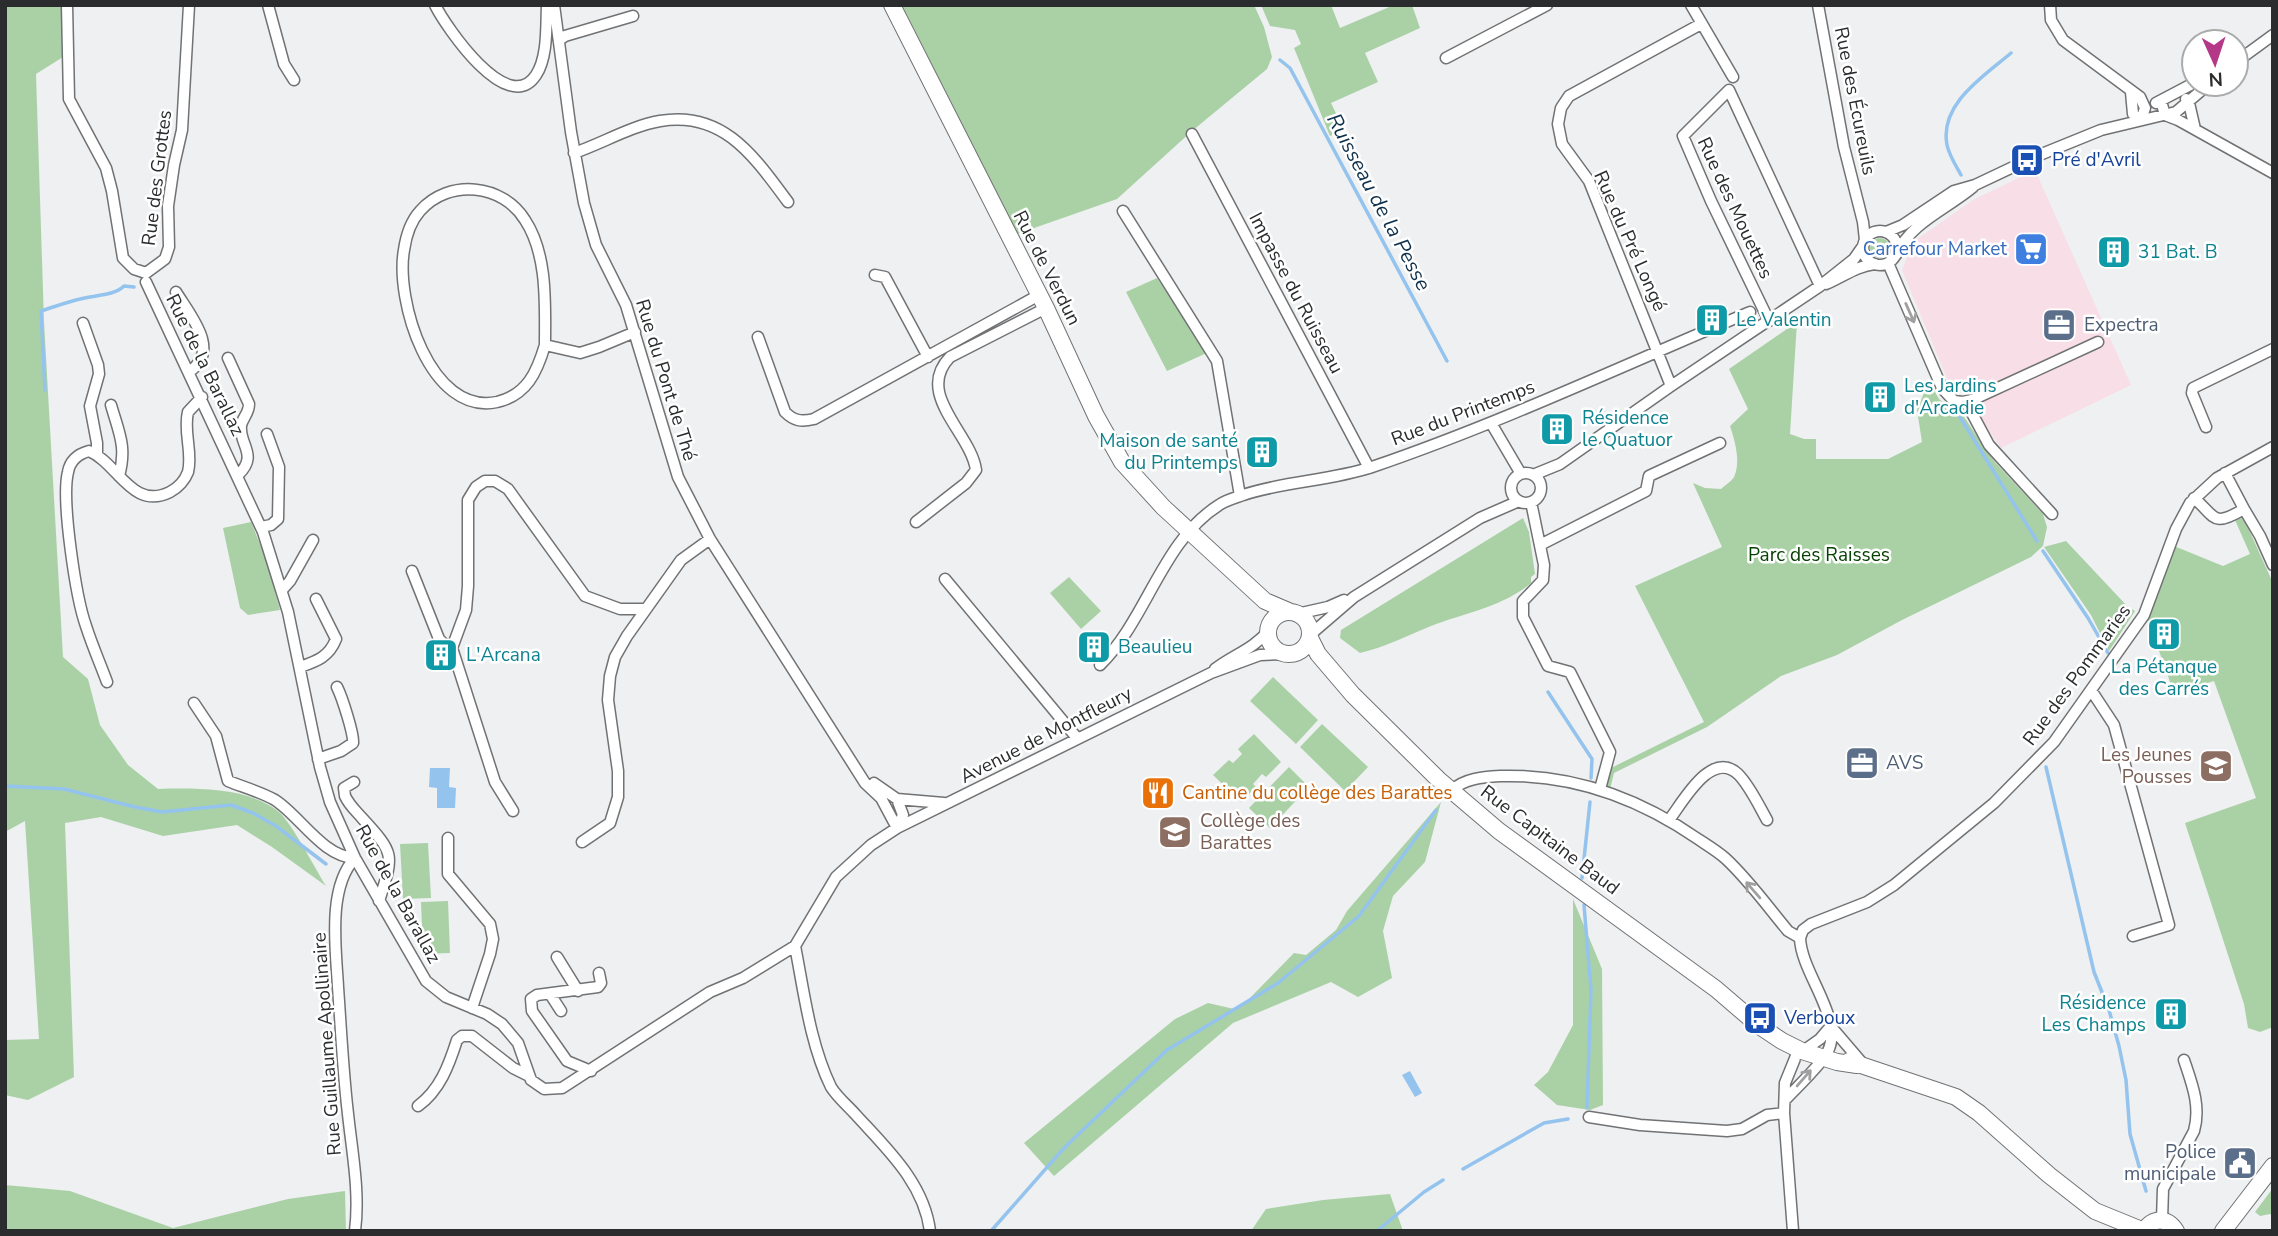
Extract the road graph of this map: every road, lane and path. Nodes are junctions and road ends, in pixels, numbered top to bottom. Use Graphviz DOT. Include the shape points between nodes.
graph roads {
  1 [pos="67,5"];
  2 [pos="190,5"];
  3 [pos="268,5"];
  4 [pos="435,5"];
  5 [pos="547,5"];
  6 [pos="554,5"];
  7 [pos="892,5"];
  8 [pos="1547,5"];
  9 [pos="1691,5"];
  10 [pos="1818,5"];
  11 [pos="2050,5"];
  12 [pos="633,16"];
  13 [pos="1701,24"];
  14 [pos="2273,35"];
  15 [pos="559,40"];
  16 [pos="2250,52"];
  17 [pos="1446,58"];
  18 [pos="1733,77"];
  19 [pos="294,80"];
  20 [pos="2131,92"];
  21 [pos="2178,93"];
  22 [pos="2195,98"];
  23 [pos="2161,101"];
  24 [pos="2189,103"];
  25 [pos="2145,108"];
  26 [pos="2165,116"];
  27 [pos="2137,117"];
  28 [pos="2195,129"];
  29 [pos="1192,134"];
  30 [pos="575,153"];
  31 [pos="2273,173"];
  32 [pos="1975,185"];
  33 [pos="788,202"];
  34 [pos="1858,204"];
  35 [pos="1123,211"];
  36 [pos="1885,232"];
  37 [pos="1864,243"];
  38 [pos="1892,259"];
  39 [pos="1875,264"];
  40 [pos="875,275"];
  41 [pos="146,282"];
  42 [pos="1820,286"];
  43 [pos="176,292"];
  44 [pos="1042,302"];
  45 [pos="1750,312"];
  46 [pos="1769,321"];
  47 [pos="83,323"];
  48 [pos="635,332"];
  49 [pos="758,337"];
  50 [pos="2098,342"];
  51 [pos="545,345"];
  52 [pos="2273,349"];
  53 [pos="1658,351"];
  54 [pos="928,357"];
  55 [pos="229,358"];
  56 [pos="190,371"];
  57 [pos="1671,386"];
  58 [pos="202,397"];
  59 [pos="1966,402"];
  60 [pos="111,405"];
  61 [pos="1491,424"];
  62 [pos="2206,427"];
  63 [pos="268,433"];
  64 [pos="1720,443"];
  65 [pos="2273,447"];
  66 [pos="97,454"];
  67 [pos="1560,464"];
  68 [pos="1369,468"];
  69 [pos="2225,473"];
  70 [pos="1521,474"];
  71 [pos="238,475"];
  72 [pos="1533,475"];
  73 [pos="118,476"];
  74 [pos="1541,489"];
  75 [pos="1511,491"];
  76 [pos="1240,496"];
  77 [pos="2194,498"];
  78 [pos="1519,501"];
  79 [pos="1531,502"];
  80 [pos="2244,509"];
  81 [pos="2052,514"];
  82 [pos="1480,518"];
  83 [pos="916,522"];
  84 [pos="261,527"];
  85 [pos="1189,532"];
  86 [pos="2273,534"];
  87 [pos="2260,536"];
  88 [pos="710,539"];
  89 [pos="313,540"];
  90 [pos="1540,545"];
  91 [pos="2273,565"];
  92 [pos="412,570"];
  93 [pos="945,579"];
  94 [pos="282,590"];
  95 [pos="1353,597"];
  96 [pos="316,599"];
  97 [pos="646,609"];
  98 [pos="1294,613"];
  99 [pos="1269,628"];
  100 [pos="1310,636"];
  101 [pos="452,648"];
  102 [pos="1288,654"];
  103 [pos="1100,665"];
  104 [pos="300,667"];
  105 [pos="1211,673"];
  106 [pos="107,682"];
  107 [pos="337,687"];
  108 [pos="2091,690"];
  109 [pos="1353,695"];
  110 [pos="194,703"];
  111 [pos="1077,738"];
  112 [pos="318,759"];
  113 [pos="860,774"];
  114 [pos="354,782"];
  115 [pos="1451,791"];
  116 [pos="1603,791"];
  117 [pos="897,799"];
  118 [pos="948,803"];
  119 [pos="513,811"];
  120 [pos="888,811"];
  121 [pos="1670,820"];
  122 [pos="1768,820"];
  123 [pos="897,828"];
  124 [pos="448,838"];
  125 [pos="881,839"];
  126 [pos="582,842"];
  127 [pos="355,858"];
  128 [pos="379,901"];
  129 [pos="2133,936"];
  130 [pos="1800,938"];
  131 [pos="795,946"];
  132 [pos="557,957"];
  133 [pos="598,973"];
  134 [pos="578,991"];
  135 [pos="550,994"];
  136 [pos="472,1008"];
  137 [pos="561,1011"];
  138 [pos="1831,1026"];
  139 [pos="1806,1048"];
  140 [pos="1826,1055"];
  141 [pos="2185,1060"];
  142 [pos="1862,1067"];
  143 [pos="590,1071"];
  144 [pos="529,1076"];
  145 [pos="1785,1100"];
  146 [pos="418,1106"];
  147 [pos="1784,1113"];
  148 [pos="1589,1117"];
  149 [pos="2270,1173"];
  150 [pos="2174,1227"];
  151 [pos="2228,1229"];
  152 [pos="355,1231"];
  153 [pos="930,1231"];
  154 [pos="1794,1231"];
  155 [pos="2144,1231"];
  1 -- 2 [label="street, Rue des Grottes" via="69,99 106,168 122,258 146,273 165,259 170,247 168,206 182,130"];
  3 -- 19 [label="street" via="284,64"];
  4 -- 5 [label="street" via="488,74 517,86 536,75"];
  6 -- 15 [label="street, Rue du Pont de Thé"];
  7 -- 44 [label="main road, Rue de Verdun"];
  8 -- 17 [label="street"];
  9 -- 13 [label="street"];
  10 -- 34 [label="street, Rue des Écureuils"];
  11 -- 20 [label="street" via="2051,20 2063,40"];
  12 -- 15 [label="street"];
  13 -- 18 [label="street"];
  13 -- 53 [label="street, Rue du Pré Longé" via="1569,96 1558,124 1562,144 1589,181"];
  14 -- 16 [label="street"];
  15 -- 30 [label="street, Rue du Pont de Thé"];
  20 -- 25 [label="street"];
  20 -- 27 [label="street"];
  21 -- 23 [label="street"];
  21 -- 24 [label="street"];
  22 -- 24 [label="street"];
  23 -- 25 [label="street"];
  23 -- 26 [label="street"];
  24 -- 26 [label="street"];
  24 -- 28 [label="street"];
  25 -- 27 [label="street"];
  26 -- 27 [label="street"];
  26 -- 28 [label="street"];
  27 -- 32 [label="street"];
  28 -- 31 [label="street"];
  29 -- 68 [label="street, Impasse du Ruisseau"];
  30 -- 33 [label="street" via="660,121 694,121 737,139"];
  30 -- 48 [label="street, Rue du Pont de Thé" via="596,245"];
  32 -- 36 [label="street" via="1954,191"];
  32 -- 38 [label="street" via="1912,230"];
  34 -- 36 [label="street, Rue des Écureuils"];
  34 -- 37 [label="street, Rue des Écureuils"];
  35 -- 76 [label="street" via="1217,361"];
  36 -- 37 [label="street" via="1873,233"];
  36 -- 38 [label="street" via="1896,243"];
  37 -- 39 [label="street" via="1867,258"];
  37 -- 42 [label="street" via="1854,258"];
  38 -- 39 [label="street"];
  38 -- 59 [label="street, one-way" via="1942,388 1954,401"];
  39 -- 42 [label="street" via="1860,266"];
  40 -- 54 [label="street" via="885,277"];
  41 -- 56 [label="street, Rue de la Barallaz"];
  42 -- 46 [label="street"];
  42 -- 46 [label="street, Rue des Mouettes" via="1728,90 1683,136"];
  43 -- 56 [label="street" via="204,344 199,365"];
  44 -- 54 [label="street"];
  44 -- 83 [label="street" via="943,364 939,398 976,470"];
  44 -- 85 [label="main road, Rue de Verdun" via="1122,462"];
  45 -- 53 [label="street, Rue du Printemps"];
  46 -- 57 [label="street"];
  47 -- 66 [label="street" via="99,374 90,405"];
  48 -- 51 [label="street" via="580,353"];
  48 -- 88 [label="street, Rue du Pont de Thé" via="678,477"];
  49 -- 54 [label="street" via="785,412 804,421"];
  50 -- 59 [label="street"];
  51 -- 51 [label="street" via="542,269 532,232 517,208 504,198 478,190 462,189 431,201 410,228 402,268 407,307 442,383 472,402 508,398 534,376"];
  52 -- 62 [label="street" via="2193,388"];
  53 -- 57 [label="street, Rue du Pré Longé"];
  53 -- 61 [label="street, Rue du Printemps"];
  55 -- 71 [label="street" via="249,411 241,426 248,460"];
  56 -- 58 [label="street, Rue de la Barallaz"];
  57 -- 67 [label="street"];
  58 -- 71 [label="street, Rue de la Barallaz"];
  58 -- 73 [label="street" via="188,412 189,466 174,491 142,495"];
  59 -- 81 [label="street" via="1989,444"];
  60 -- 73 [label="street" via="123,447"];
  61 -- 68 [label="street, Rue du Printemps"];
  61 -- 70 [label="street"];
  63 -- 84 [label="street" via="279,467 278,519"];
  64 -- 90 [label="street" via="1649,476 1646,491"];
  65 -- 69 [label="street, Rue des Pommaries"];
  66 -- 73 [label="street"];
  66 -- 106 [label="street" via="89,451 76,457 68,470 65,491 78,598"];
  67 -- 72 [label="street"];
  67 -- 74 [label="street"];
  68 -- 76 [label="street, Rue du Printemps"];
  69 -- 77 [label="street, Rue des Pommaries"];
  69 -- 80 [label="street"];
  70 -- 72 [label="street"];
  70 -- 75 [label="street"];
  71 -- 84 [label="street, Rue de la Barallaz"];
  72 -- 74 [label="street"];
  74 -- 79 [label="street"];
  75 -- 78 [label="street"];
  75 -- 82 [label="street"];
  76 -- 85 [label="street, Rue du Printemps" via="1220,503"];
  77 -- 80 [label="street" via="2216,519"];
  77 -- 108 [label="street, Rue des Pommaries" via="2176,528 2144,615"];
  78 -- 79 [label="street"];
  78 -- 82 [label="street"];
  79 -- 90 [label="street"];
  80 -- 87 [label="street"];
  82 -- 95 [label="street"];
  84 -- 94 [label="street, Rue de la Barallaz"];
  85 -- 98 [label="main road, Rue de Verdun" via="1265,601"];
  85 -- 99 [label="main road, Rue de Verdun" via="1263,613"];
  85 -- 103 [label="street, Rue du Printemps" via="1136,619"];
  86 -- 87 [label="street"];
  87 -- 91 [label="street"];
  88 -- 97 [label="street" via="681,560"];
  88 -- 113 [label="street, Rue du Pont de Thé"];
  89 -- 94 [label="street"];
  90 -- 116 [label="street" via="1543,580 1523,601 1523,617 1548,666 1570,672 1610,752"];
  92 -- 101 [label="street" via="439,639"];
  93 -- 111 [label="street"];
  94 -- 104 [label="street, Rue de la Barallaz"];
  95 -- 98 [label="street"];
  95 -- 100 [label="street"];
  96 -- 104 [label="street" via="335,639 319,661"];
  97 -- 101 [label="street" via="620,609 585,596 508,489 485,481 468,500 466,610"];
  97 -- 126 [label="street" via="615,657 610,676 608,700 618,771 615,813 610,823"];
  98 -- 99 [label="main road" via="1276,617"];
  98 -- 100 [label="main road" via="1306,619"];
  99 -- 102 [label="main road" via="1272,645"];
  99 -- 105 [label="street, Avenue de Montfleury" via="1254,646"];
  100 -- 102 [label="main road" via="1305,647"];
  100 -- 109 [label="main road, Rue Capitaine Baud" via="1318,654"];
  101 -- 119 [label="street" via="495,782"];
  102 -- 105 [label="street, Avenue de Montfleury" via="1260,655"];
  102 -- 109 [label="main road, Rue Capitaine Baud"];
  104 -- 112 [label="street, Rue de la Barallaz"];
  105 -- 111 [label="street, Avenue de Montfleury"];
  107 -- 112 [label="street" via="353,743"];
  108 -- 129 [label="street" via="2114,725 2169,925"];
  108 -- 130 [label="street, Rue des Pommaries" via="2054,742 1994,803 1894,885 1867,902 1811,924"];
  109 -- 115 [label="main road, Rue Capitaine Baud"];
  110 -- 127 [label="street" via="216,736 228,781 276,801 343,858"];
  111 -- 118 [label="street, Avenue de Montfleury"];
  112 -- 127 [label="street, Rue de la Barallaz" via="330,802"];
  113 -- 117 [label="street, Rue du Pont de Thé"];
  113 -- 120 [label="street, Rue du Pont de Thé"];
  114 -- 128 [label="street" via="344,788 345,796 389,854 390,868"];
  115 -- 116 [label="street" via="1472,779 1516,776"];
  115 -- 139 [label="main road, Rue Capitaine Baud" via="1735,1003 1758,1025 1782,1041"];
  116 -- 121 [label="street"];
  117 -- 118 [label="street, Rue du Pont de Thé"];
  117 -- 123 [label="street" via="903,815"];
  118 -- 123 [label="street, Avenue de Montfleury"];
  120 -- 123 [label="street, Rue du Pont de Thé"];
  120 -- 125 [label="street"];
  121 -- 122 [label="street" via="1705,774 1723,768 1743,780"];
  130 -- 121 [label="street, one-way" via="1788,931 1724,858"];
  123 -- 125 [label="street"];
  124 -- 136 [label="street" via="448,874 490,924 493,939"];
  125 -- 131 [label="street" via="836,877"];
  127 -- 128 [label="street, Rue de la Barallaz"];
  127 -- 152 [label="street, Rue Guillaume Apollinaire" via="341,880 335,932"];
  128 -- 136 [label="street, Rue de la Barallaz" via="426,981 446,997"];
  130 -- 138 [label="street" via="1803,958"];
  131 -- 143 [label="street" via="710,992"];
  131 -- 153 [label="street" via="809,1019 832,1089 902,1166 926,1207"];
  132 -- 134 [label="street"];
  133 -- 134 [label="street" via="598,987"];
  134 -- 135 [label="street"];
  135 -- 137 [label="street"];
  135 -- 143 [label="street" via="531,999 532,1011 567,1061"];
  136 -- 144 [label="street, Rue de la Barallaz" via="510,1031"];
  138 -- 139 [label="street"];
  138 -- 140 [label="street" via="1833,1039"];
  138 -- 142 [label="street"];
  139 -- 140 [label="main road, Rue Capitaine Baud"];
  139 -- 145 [label="street" via="1796,1056 1785,1083"];
  140 -- 142 [label="main road, Rue Capitaine Baud"];
  145 -- 140 [label="street, one-way"];
  141 -- 150 [label="street" via="2198,1110 2194,1131 2164,1189"];
  142 -- 155 [label="main road, Rue Capitaine Baud" via="1956,1097 2095,1211"];
  143 -- 144 [label="street" via="551,1090 535,1084"];
  144 -- 146 [label="street" via="472,1036 462,1036 438,1087"];
  145 -- 147 [label="street"];
  147 -- 148 [label="street" via="1727,1131"];
  147 -- 154 [label="street"];
  149 -- 151 [label="main road"];
  150 -- 155 [label="main road, Rue Capitaine Baud" via="2155,1220"];
}
